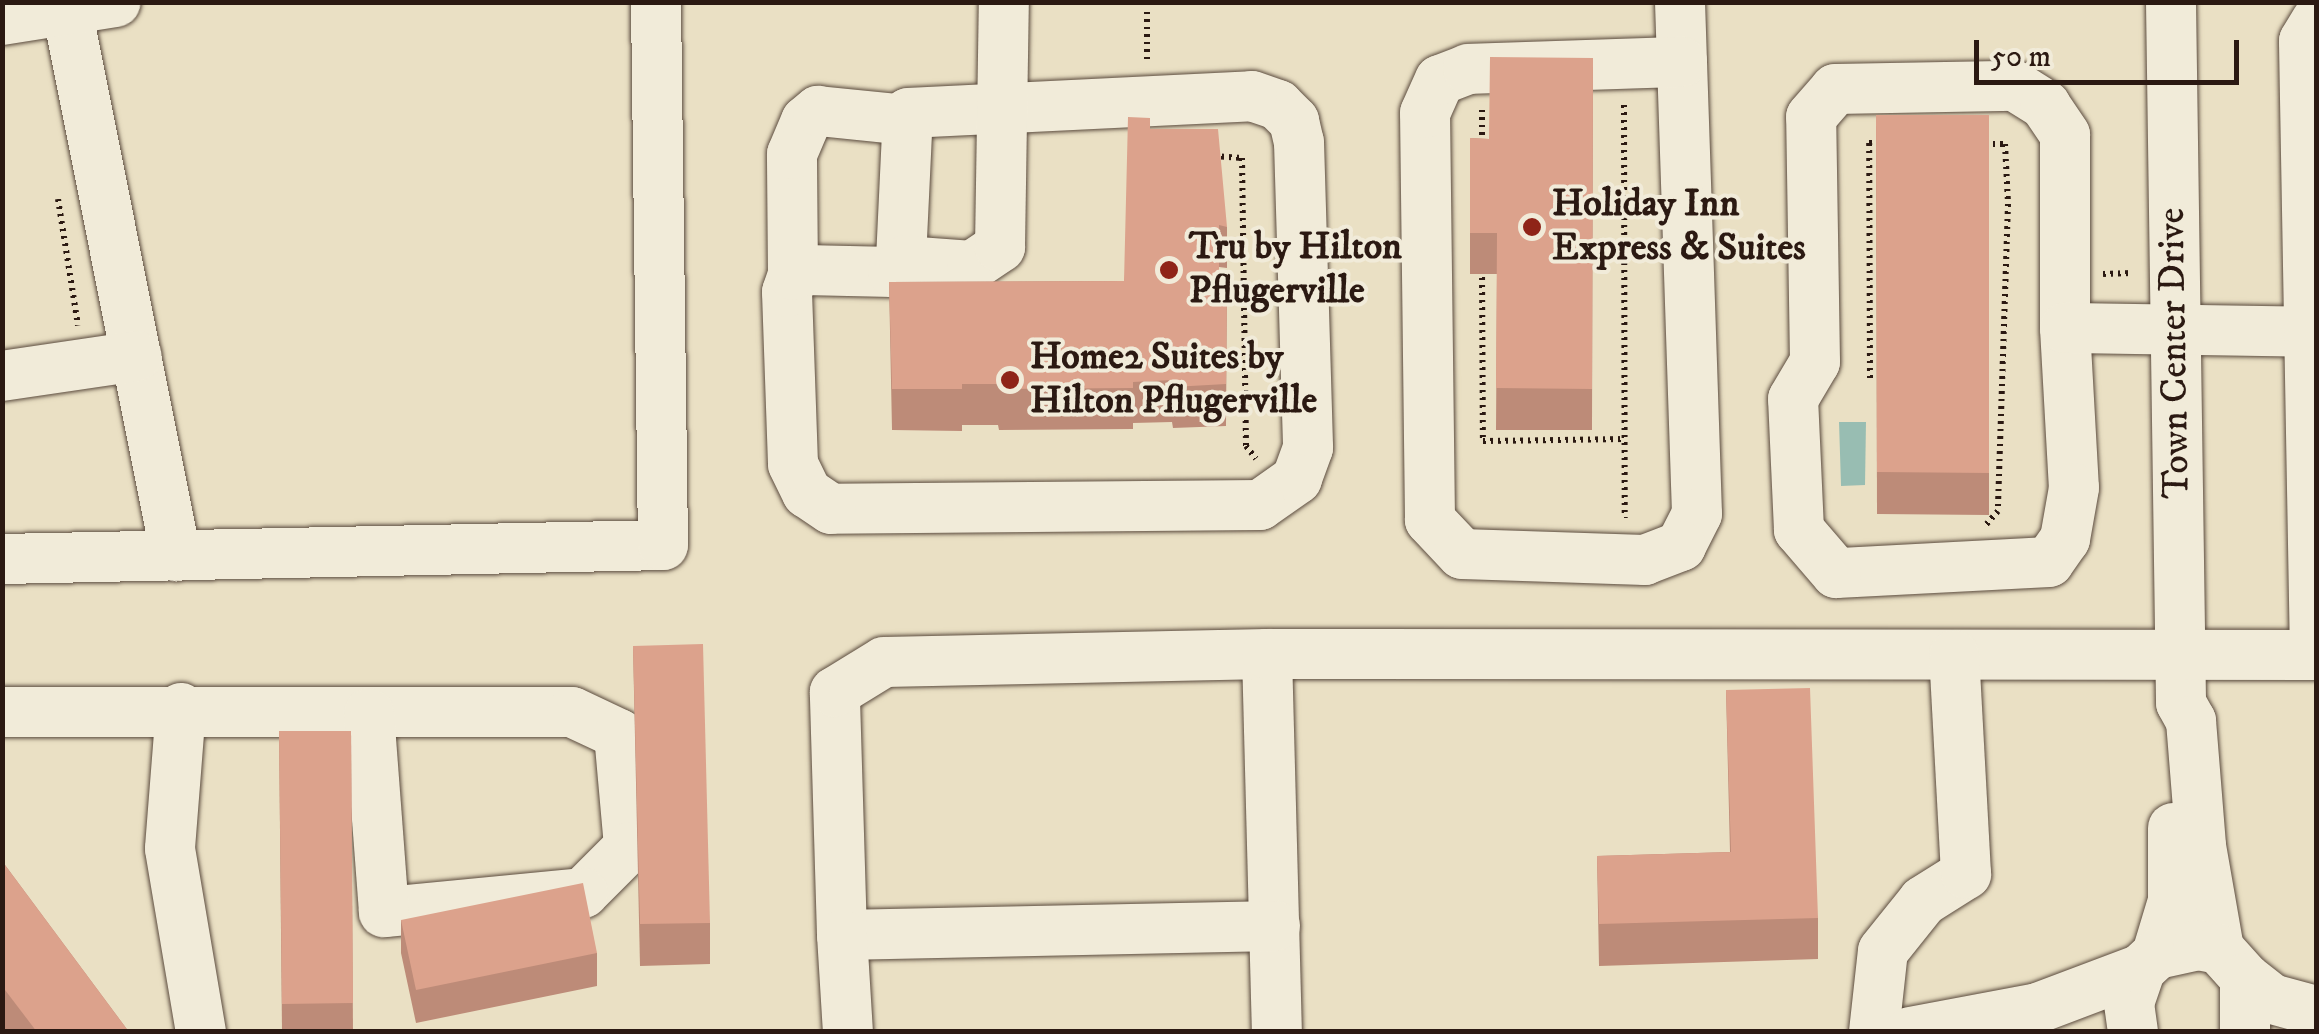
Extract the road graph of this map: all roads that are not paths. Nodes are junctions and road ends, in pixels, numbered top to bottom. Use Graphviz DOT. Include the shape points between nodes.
graph roads {
  1 [pos="116,2"];
  2 [pos="656,2"];
  3 [pos="1004,2"];
  4 [pos="1680,2"];
  5 [pos="2171,2"];
  6 [pos="67,10"];
  7 [pos="2313,15"];
  8 [pos="2,20"];
  9 [pos="1682,62"];
  10 [pos="1001,106"];
  11 [pos="906,120"];
  12 [pos="2311,123"];
  13 [pos="2312,228"];
  14 [pos="893,272"];
  15 [pos="793,276"];
  16 [pos="2065,328"];
  17 [pos="2174,331"];
  18 [pos="2312,332"];
  19 [pos="136,356"];
  20 [pos="2,376"];
  21 [pos="2314,435"];
  22 [pos="2315,538"];
  23 [pos="176,556"];
  24 [pos="2,560"];
  25 [pos="1267,654"];
  26 [pos="1954,654"];
  27 [pos="2316,655"];
  28 [pos="2181,680"];
  29 [pos="181,708"];
  30 [pos="2,712"];
  31 [pos="369,714"];
  32 [pos="1275,926"];
  33 [pos="842,935"];
  34 [pos="2149,962"];
  35 [pos="2232,963"];
  36 [pos="2316,1012"];
  37 [pos="201,1032"];
  38 [pos="848,1032"];
  39 [pos="1277,1032"];
  40 [pos="1874,1032"];
  41 [pos="1910,1032"];
  42 [pos="2133,1032"];
  43 [pos="2245,1032"];
  1 -- 6 [label="street"];
  2 -- 23 [label="street" via="662,545"];
  3 -- 10 [label="street"];
  4 -- 9 [label="street"];
  5 -- 17 [label="street, Town Center Drive"];
  6 -- 8 [label="street"];
  6 -- 19 [label="street"];
  7 -- 12 [label="street" via="2304,42"];
  9 -- 9 [label="street" via="1697,514 1681,546 1645,560 1462,554 1430,520 1425,114 1440,80 1468,68"];
  10 -- 11 [label="street" via="918,109"];
  10 -- 14 [label="street" via="1000,247 972,266 904,261"];
  10 -- 15 [label="street" via="1252,96 1278,105 1294,121 1308,410 1308,448 1297,479 1260,505 831,509 807,493 793,464"];
  11 -- 14 [label="street" via="901,260"];
  11 -- 15 [label="street" via="818,111 806,120 792,154"];
  12 -- 13 [label="street"];
  13 -- 18 [label="street"];
  14 -- 15 [label="street"];
  16 -- 16 [label="street" via="2065,135 2045,105 2014,86 1835,89 1811,118 1815,362 1793,400 1799,530 1836,573 2049,562 2065,539 2074,488"];
  16 -- 17 [label="street"];
  17 -- 18 [label="street"];
  17 -- 28 [label="street, Town Center Drive"];
  18 -- 21 [label="street"];
  19 -- 20 [label="street"];
  19 -- 23 [label="street"];
  21 -- 22 [label="street"];
  22 -- 27 [label="street"];
  23 -- 24 [label="street"];
  25 -- 26 [label="street"];
  25 -- 32 [label="street"];
  25 -- 33 [label="street" via="884,662 835,692"];
  26 -- 28 [label="street"];
  26 -- 40 [label="street" via="1966,874 1923,901 1882,951"];
  27 -- 28 [label="street"];
  28 -- 34 [label="street, Town Center Drive" via="2166,722 2176,869"];
  28 -- 35 [label="street, Town Center Drive" via="2192,721 2200,846"];
  29 -- 30 [label="street"];
  29 -- 31 [label="street"];
  29 -- 37 [label="street" via="170,850"];
  31 -- 31 [label="street" via="572,712 618,734 629,847 583,893 384,912"];
  32 -- 33 [label="street"];
  32 -- 39 [label="street"];
  33 -- 38 [label="street"];
  34 -- 35 [label="street" via="2175,946"];
  34 -- 41 [label="street" via="2038,1008"];
  34 -- 42 [label="street, Town Center Drive" via="2129,1003"];
  35 -- 36 [label="street" via="2272,999"];
  35 -- 43 [label="street, Town Center Drive"];
}
